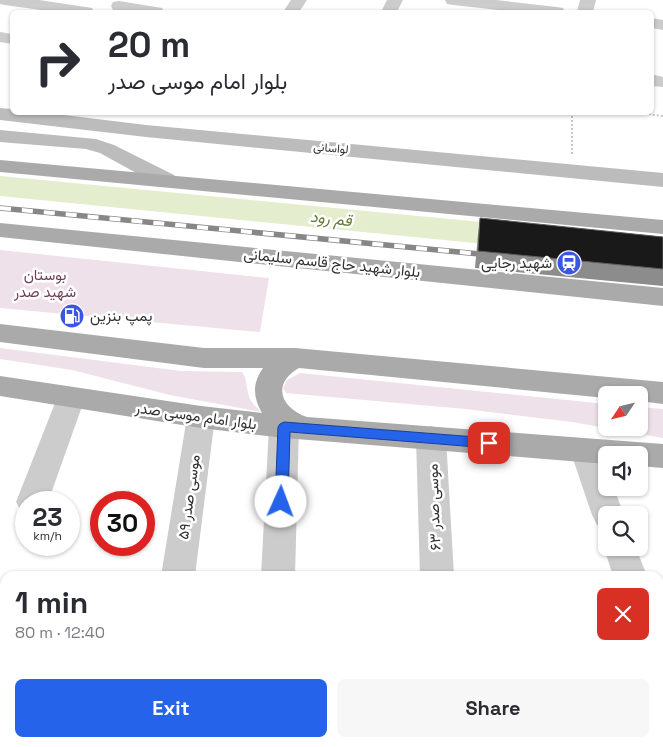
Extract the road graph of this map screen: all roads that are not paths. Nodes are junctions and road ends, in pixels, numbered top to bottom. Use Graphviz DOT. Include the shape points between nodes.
graph roads {
  1 [pos="5,0"];
  2 [pos="453,0"];
  3 [pos="119,6"];
  4 [pos="72,10"];
  5 [pos="144,10"];
  6 [pos="540,10"];
  7 [pos="23,115"];
  8 [pos="46,116"];
  9 [pos="0,136"];
  10 [pos="25,138"];
  11 [pos="0,166"];
  12 [pos="74,172"];
  13 [pos="166,180"];
  14 [pos="663,180"];
  15 [pos="663,227"];
  16 [pos="0,230"];
  17 [pos="663,297"];
  18 [pos="0,333"];
  19 [pos="295,358"];
  20 [pos="0,386"];
  21 [pos="663,393"];
  22 [pos="71,398"];
  23 [pos="201,417"];
  24 [pos="298,428"];
  25 [pos="431,438"];
  26 [pos="585,450"];
  27 [pos="663,456"];
  28 [pos="36,491"];
  29 [pos="605,506"];
  30 [pos="623,556"];
  31 [pos="179,571"];
  32 [pos="279,571"];
  33 [pos="437,571"];
  34 [pos="628,571"];
  1 -- 4 [label="street"];
  2 -- 6 [label="street"];
  3 -- 5 [label="street"];
  7 -- 8 [label="main road, لواسانی"];
  8 -- 14 [label="main road, لواسانی" via="146,131"];
  9 -- 10 [label="main road"];
  10 -- 12 [label="main road" via="76,154 82,160"];
  10 -- 13 [label="main road" via="98,146"];
  11 -- 12 [label="main road"];
  12 -- 13 [label="main road"];
  13 -- 15 [label="main road"];
  16 -- 17 [label="main road, بلوار شهید حاج قاسم سلیمانی"];
  18 -- 19 [label="main road" via="204,358"];
  19 -- 21 [label="main road"];
  19 -- 24 [label="main road" via="279,368 269,382 268,398 276,413"];
  20 -- 22 [label="main road, بلوار امام موسی صدر"];
  22 -- 23 [label="main road, بلوار امام موسی صدر"];
  22 -- 28 [label="street"];
  23 -- 24 [label="main road, بلوار امام موسی صدر"];
  23 -- 31 [label="street, موسی صدر ۵۹"];
  24 -- 25 [label="main road, بلوار امام موسی صدر"];
  24 -- 32 [label="street"];
  25 -- 26 [label="main road, بلوار امام موسی صدر"];
  25 -- 33 [label="street, موسی صدر ۶۳"];
  26 -- 27 [label="main road, بلوار امام موسی صدر"];
  26 -- 29 [label="street"];
  30 -- 34 [label="street"];
}
